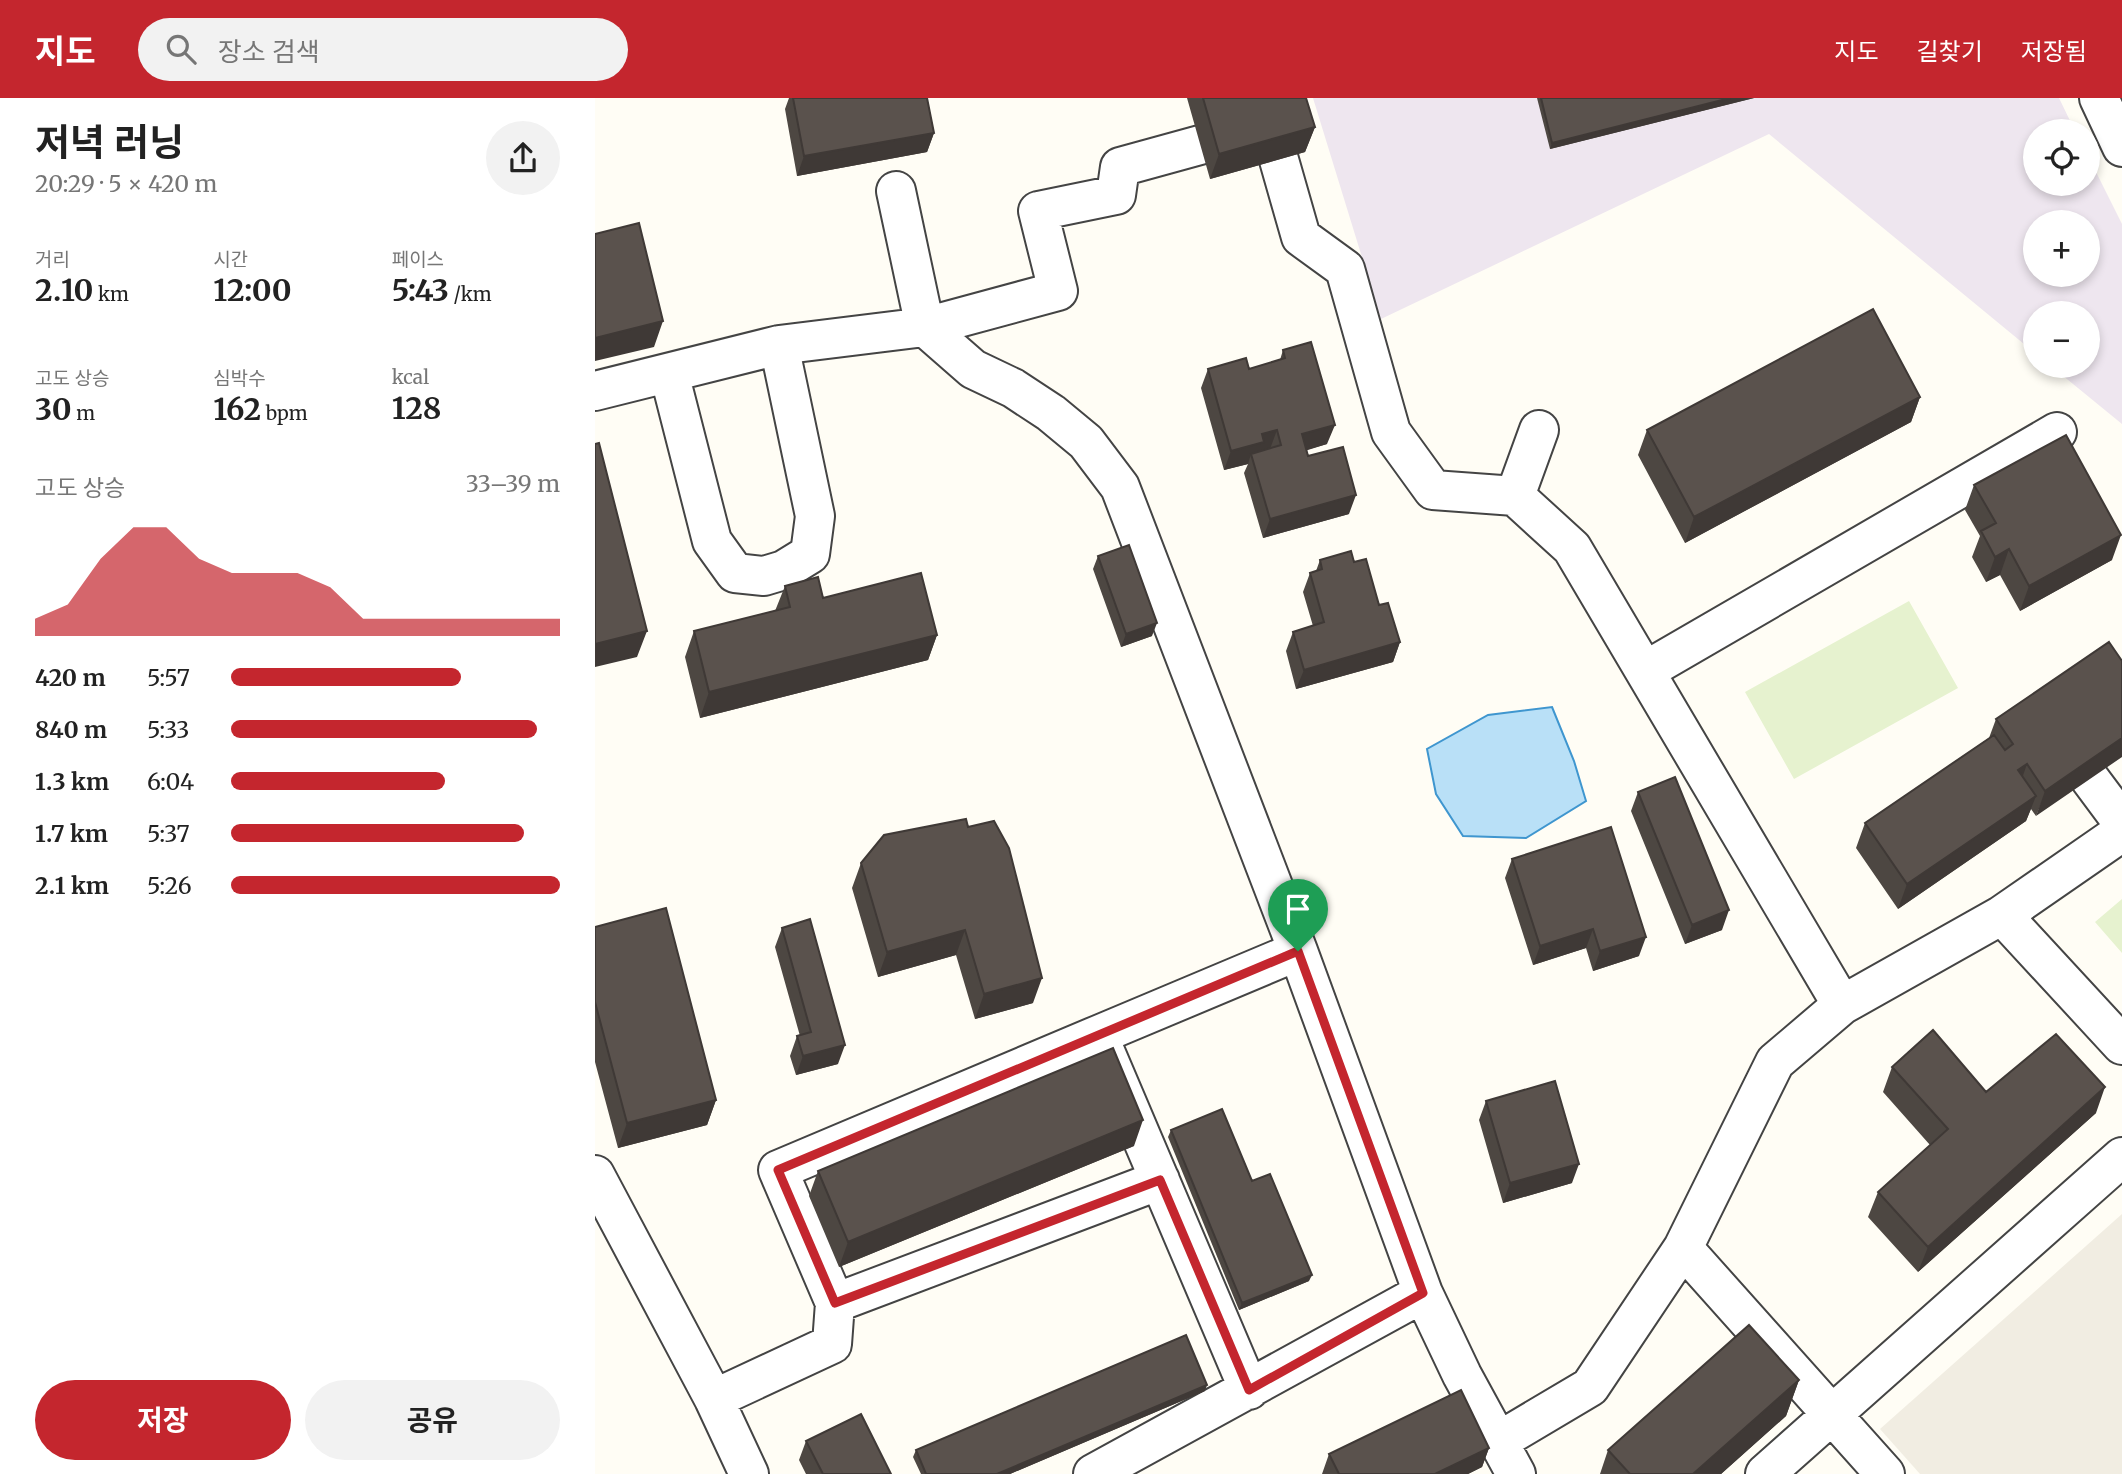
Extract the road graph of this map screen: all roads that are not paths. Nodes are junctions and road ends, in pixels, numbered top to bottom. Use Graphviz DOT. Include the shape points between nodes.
graph roads {
  1 [pos="2099,98"];
  2 [pos="1200,145"];
  3 [pos="2122,147"];
  4 [pos="1279,160"];
  5 [pos="895,191"];
  6 [pos="925,327"];
  7 [pos="779,345"];
  8 [pos="669,373"];
  9 [pos="595,391"];
  10 [pos="1539,430"];
  11 [pos="2057,432"];
  12 [pos="1515,496"];
  13 [pos="1645,671"];
  14 [pos="2091,779"];
  15 [pos="2122,822"];
  16 [pos="2122,832"];
  17 [pos="2003,915"];
  18 [pos="1298,951"];
  19 [pos="1842,1005"];
  20 [pos="1098,1035"];
  21 [pos="2122,1045"];
  22 [pos="2122,1157"];
  23 [pos="595,1175"];
  24 [pos="1160,1180"];
  25 [pos="1683,1248"];
  26 [pos="1423,1293"];
  27 [pos="835,1303"];
  28 [pos="1249,1390"];
  29 [pos="714,1399"];
  30 [pos="1832,1415"];
  31 [pos="1509,1465"];
  32 [pos="749,1474"];
  33 [pos="1093,1474"];
  34 [pos="1765,1474"];
  35 [pos="1885,1474"];
  1 -- 3 [label="street"];
  2 -- 6 [label="street" via="1120,167 1116,195 1038,211 1058,291"];
  4 -- 12 [label="street" via="1301,237 1345,269 1391,432 1433,490"];
  5 -- 6 [label="street"];
  6 -- 7 [label="street"];
  6 -- 18 [label="street" via="974,369 1051,413 1086,442 1120,487"];
  7 -- 8 [label="street"];
  7 -- 8 [label="street" via="814,516 810,554 764,576 735,573 712,541"];
  8 -- 9 [label="street"];
  10 -- 12 [label="street"];
  11 -- 13 [label="street"];
  12 -- 13 [label="street" via="1572,548"];
  13 -- 19 [label="street"];
  14 -- 15 [label="street"];
  16 -- 17 [label="street"];
  17 -- 19 [label="street"];
  17 -- 21 [label="street"];
  18 -- 20 [label="street"];
  18 -- 26 [label="street"];
  19 -- 25 [label="street" via="1775,1062"];
  20 -- 24 [label="street"];
  20 -- 27 [label="street" via="778,1170"];
  22 -- 30 [label="street"];
  23 -- 29 [label="street"];
  24 -- 27 [label="street"];
  24 -- 28 [label="street"];
  25 -- 30 [label="street"];
  25 -- 31 [label="street" via="1590,1387"];
  26 -- 28 [label="street"];
  26 -- 31 [label="street"];
  27 -- 29 [label="street" via="832,1344"];
  28 -- 33 [label="street"];
  29 -- 32 [label="street"];
  30 -- 34 [label="street"];
  30 -- 35 [label="street"];
}
